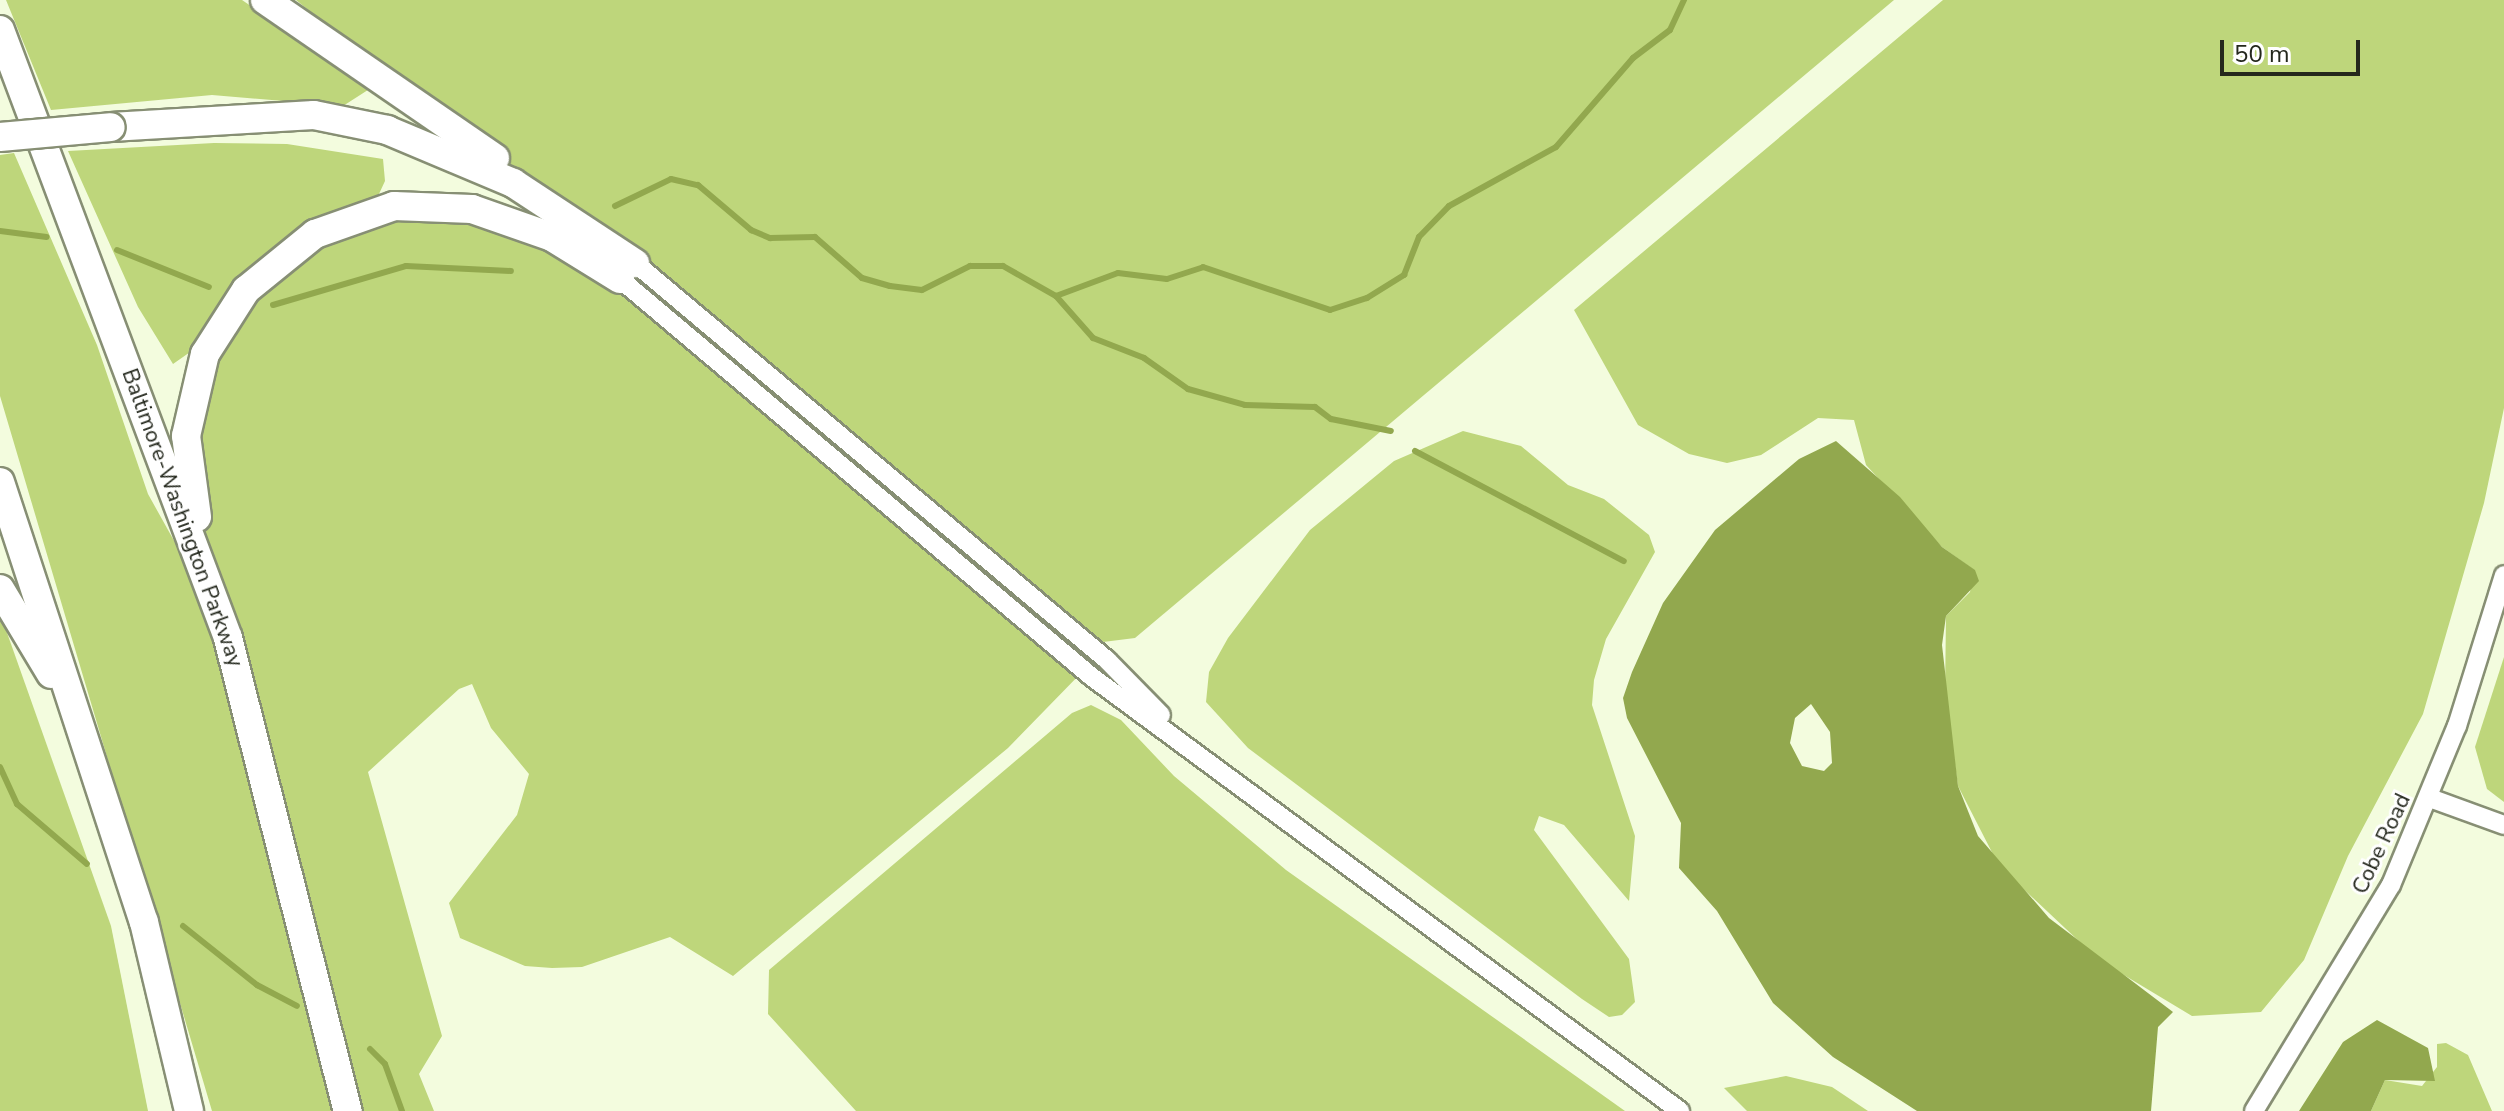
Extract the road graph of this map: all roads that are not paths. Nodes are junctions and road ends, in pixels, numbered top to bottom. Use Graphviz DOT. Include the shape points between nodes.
graph roads {
  1 [pos="265,0"];
  2 [pos="0,30"];
  3 [pos="0,137"];
  4 [pos="628,271"];
  5 [pos="0,482"];
  6 [pos="2504,575"];
  7 [pos="0,589"];
  8 [pos="228,638"];
  9 [pos="75,709"];
  10 [pos="2430,798"];
  11 [pos="2504,825"];
  12 [pos="189,1111"];
  13 [pos="348,1111"];
  14 [pos="1680,1111"];
  15 [pos="2254,1111"];
  1 -- 4 [label="highway"];
  2 -- 8 [label="highway, Baltimore-Washington Parkway"];
  3 -- 4 [label="highway, bridge" via="249,118 384,148 470,179 559,226"];
  4 -- 8 [label="highway" via="520,223 422,203 343,221 266,269 205,354 186,436 193,503"];
  4 -- 14 [label="street" via="1092,677"];
  5 -- 9 [label="highway"];
  6 -- 10 [label="street, Cobe Road"];
  7 -- 9 [label="highway"];
  8 -- 13 [label="highway, Baltimore-Washington Parkway"];
  9 -- 12 [label="highway" via="144,922"];
  10 -- 11 [label="street"];
  10 -- 15 [label="street, Cobe Road" via="2358,946"];
}
